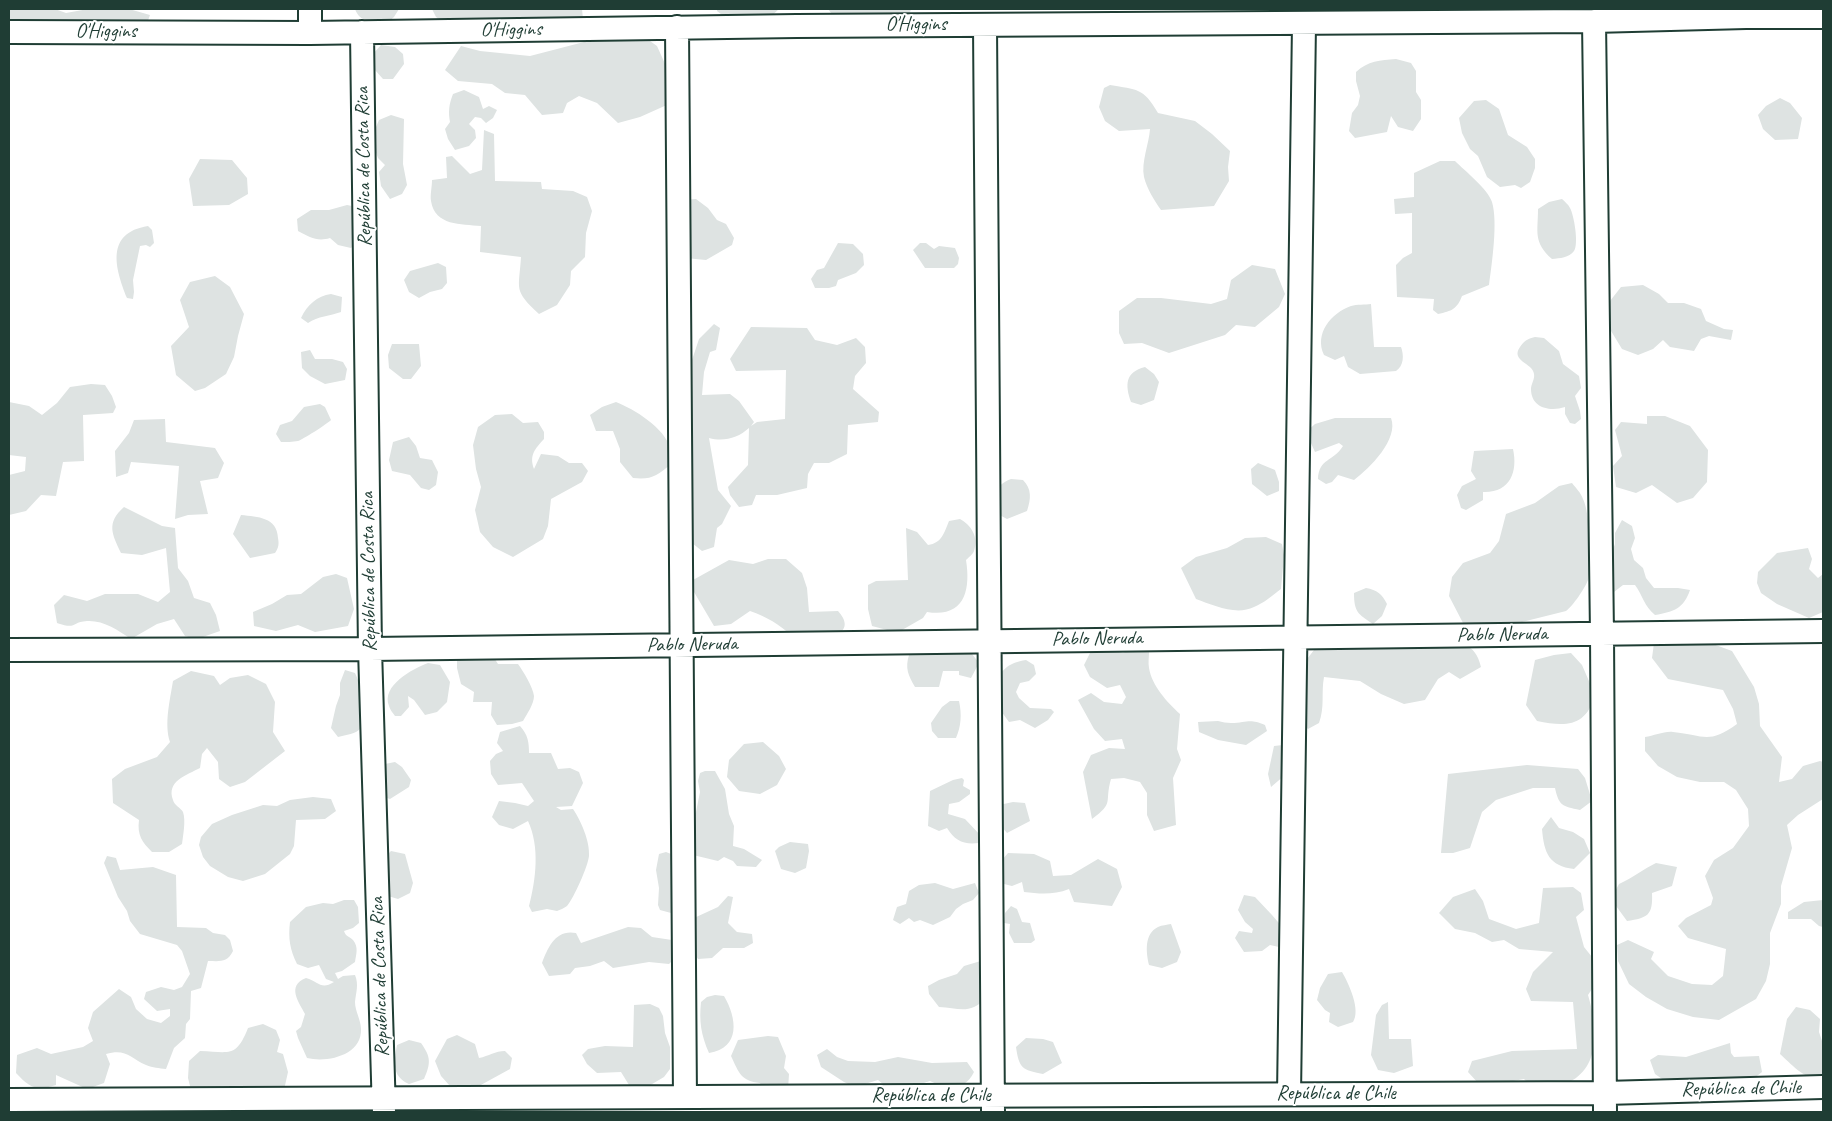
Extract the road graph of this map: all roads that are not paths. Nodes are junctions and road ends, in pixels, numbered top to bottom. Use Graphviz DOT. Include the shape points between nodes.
graph roads {
  1 [pos="310,9"];
  2 [pos="1746,13"];
  3 [pos="1338,16"];
  4 [pos="796,17"];
  5 [pos="1823,17"];
  6 [pos="1594,22"];
  7 [pos="1304,24"];
  8 [pos="985,25"];
  9 [pos="677,27"];
  10 [pos="9,32"];
  11 [pos="362,32"];
  12 [pos="310,33"];
  13 [pos="1823,631"];
  14 [pos="1602,634"];
  15 [pos="1294,637"];
  16 [pos="990,641"];
  17 [pos="680,645"];
  18 [pos="370,649"];
  19 [pos="9,650"];
  20 [pos="1823,1087"];
  21 [pos="1289,1094"];
  22 [pos="685,1097"];
  23 [pos="9,1100"];
  24 [pos="1605,1102"];
  25 [pos="993,1104"];
  26 [pos="384,1105"];
  1 -- 12 [label="street"];
  2 -- 5 [label="street, O'Higgins"];
  2 -- 6 [label="street, O'Higgins"];
  3 -- 6 [label="street, O'Higgins"];
  3 -- 7 [label="street, O'Higgins"];
  4 -- 8 [label="street, O'Higgins"];
  4 -- 9 [label="street, O'Higgins"];
  6 -- 14 [label="street"];
  7 -- 8 [label="street, O'Higgins"];
  7 -- 15 [label="street"];
  8 -- 16 [label="street"];
  9 -- 11 [label="street, O'Higgins"];
  9 -- 17 [label="street"];
  10 -- 12 [label="street, O'Higgins"];
  11 -- 12 [label="street, O'Higgins"];
  11 -- 18 [label="street, República de Costa Rica"];
  13 -- 14 [label="street, Pablo Neruda"];
  14 -- 15 [label="street, Pablo Neruda"];
  14 -- 24 [label="street"];
  15 -- 16 [label="street, Pablo Neruda"];
  15 -- 21 [label="street"];
  16 -- 17 [label="street, Pablo Neruda"];
  16 -- 25 [label="street"];
  17 -- 18 [label="street, Pablo Neruda"];
  17 -- 22 [label="street"];
  18 -- 19 [label="street, Pablo Neruda"];
  18 -- 26 [label="street, República de Costa Rica"];
  20 -- 24 [label="street, República de Chile"];
  21 -- 24 [label="street, República de Chile"];
  21 -- 25 [label="street, República de Chile"];
  22 -- 25 [label="street, República de Chile"];
  22 -- 26 [label="street, República de Chile"];
  23 -- 26 [label="street, República de Chile"];
}
